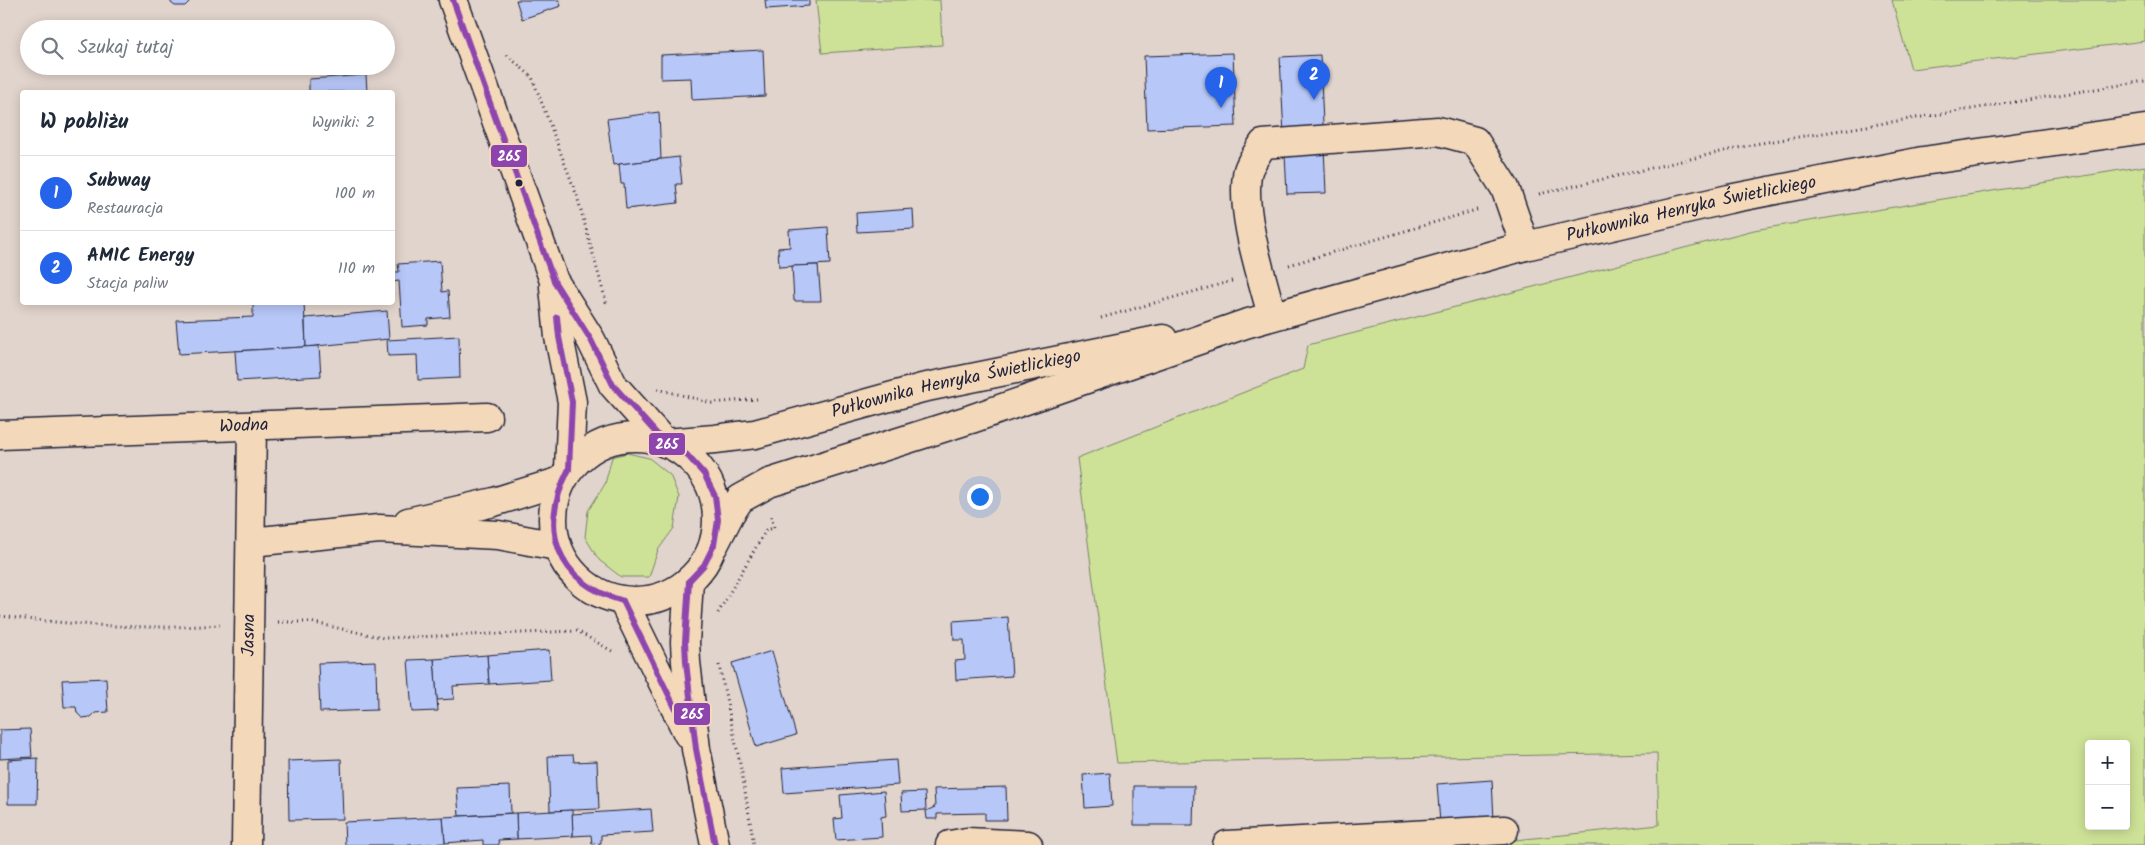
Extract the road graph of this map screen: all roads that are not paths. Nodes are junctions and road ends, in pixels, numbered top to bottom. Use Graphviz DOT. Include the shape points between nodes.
graph roads {
  1 [pos="453,0"];
  2 [pos="2145,130"];
  3 [pos="1525,246"];
  4 [pos="554,281"];
  5 [pos="1272,316"];
  6 [pos="1245,324"];
  7 [pos="486,417"];
  8 [pos="252,426"];
  9 [pos="0,435"];
  10 [pos="666,443"];
  11 [pos="565,475"];
  12 [pos="378,530"];
  13 [pos="251,542"];
  14 [pos="714,545"];
  15 [pos="557,546"];
  16 [pos="689,581"];
  17 [pos="623,601"];
  18 [pos="696,749"];
  19 [pos="1504,830"];
  20 [pos="246,845"];
  21 [pos="716,845"];
  22 [pos="950,845"];
  23 [pos="1028,845"];
  24 [pos="1227,845"];
  1 -- 4 [label="street"];
  2 -- 3 [label="street, Pułkownika Henryka Świetlickiego" via="1923,161 1729,199"];
  3 -- 5 [label="street, Pułkownika Henryka Świetlickiego"];
  3 -- 5 [label="street" via="1505,188 1475,141 1438,131 1263,144 1247,173 1247,207"];
  4 -- 10 [label="street" via="591,340 613,385"];
  4 -- 11 [label="street" via="559,337 572,402"];
  5 -- 6 [label="street, Pułkownika Henryka Świetlickiego"];
  6 -- 10 [label="street, Pułkownika Henryka Świetlickiego" via="922,388 755,434"];
  6 -- 14 [label="street, Pułkownika Henryka Świetlickiego" via="971,419 768,483 740,499"];
  7 -- 8 [label="street, Wodna"];
  8 -- 9 [label="street, Wodna"];
  8 -- 13 [label="street, Jasna"];
  10 -- 11 [label="street" via="639,437 613,440 589,451"];
  10 -- 14 [label="street" via="687,455 704,474 714,496 718,520"];
  11 -- 12 [label="street" via="494,502"];
  11 -- 15 [label="street" via="554,502"];
  12 -- 13 [label="street"];
  12 -- 15 [label="street" via="498,535"];
  13 -- 20 [label="street, Jasna"];
  14 -- 16 [label="street" via="704,565"];
  15 -- 17 [label="street" via="567,566 583,583"];
  16 -- 17 [label="street" via="670,594 647,601"];
  16 -- 18 [label="street" via="685,642"];
  17 -- 18 [label="street"];
  18 -- 21 [label="street"];
  19 -- 24 [label="street"];
  22 -- 23 [label="street" via="967,842"];
}
